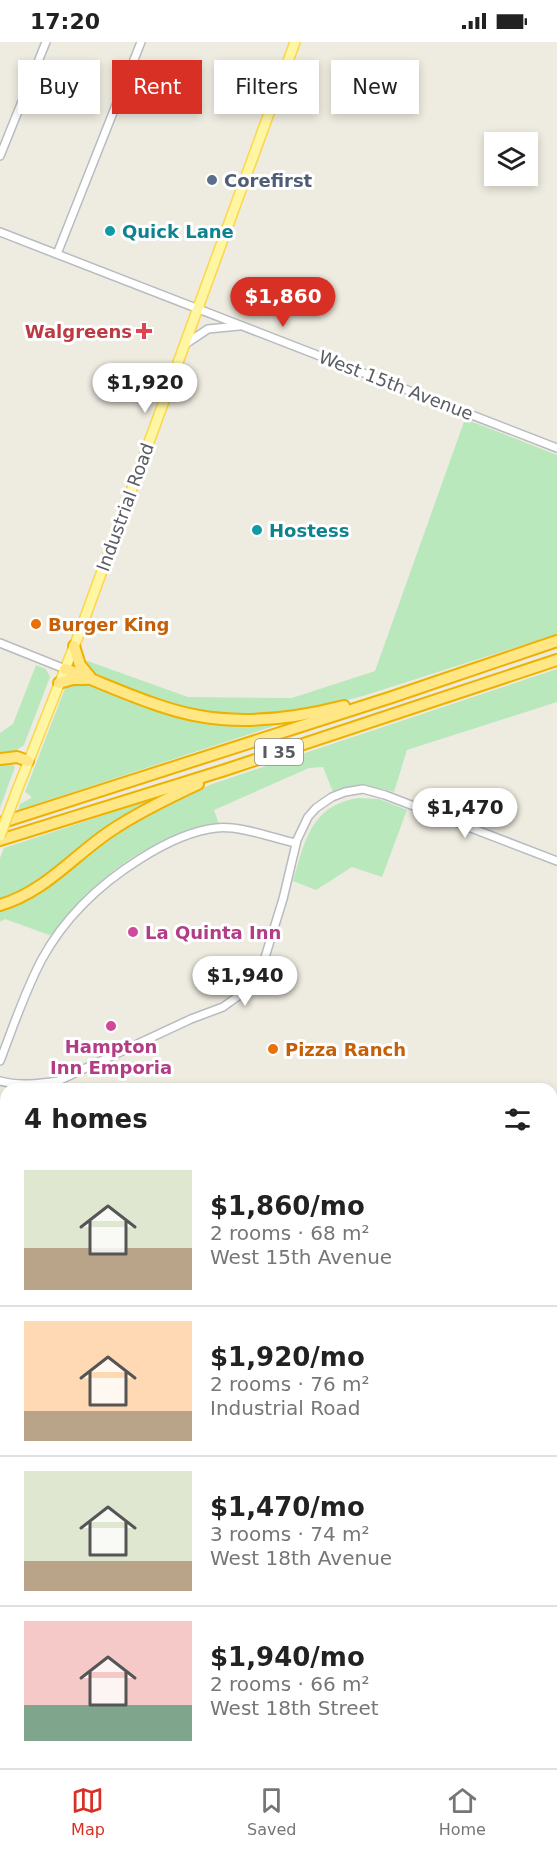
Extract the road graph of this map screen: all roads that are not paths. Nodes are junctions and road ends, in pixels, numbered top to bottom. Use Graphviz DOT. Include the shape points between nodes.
graph roads {
  1 [pos="46,42"];
  2 [pos="141,42"];
  3 [pos="295,42"];
  4 [pos="0,156"];
  5 [pos="0,231"];
  6 [pos="57,254"];
  7 [pos="197,308"];
  8 [pos="244,326"];
  9 [pos="184,345"];
  10 [pos="557,448"];
  11 [pos="557,641"];
  12 [pos="0,643"];
  13 [pos="74,646"];
  14 [pos="557,660"];
  15 [pos="65,669"];
  16 [pos="92,679"];
  17 [pos="59,683"];
  18 [pos="392,697"];
  19 [pos="0,759"];
  20 [pos="28,761"];
  21 [pos="225,770"];
  22 [pos="0,824"];
  23 [pos="0,838"];
  24 [pos="296,843"];
  25 [pos="557,861"];
  26 [pos="0,905"];
  27 [pos="0,1061"];
  28 [pos="33,1083"];
  1 -- 4 [label="street"];
  2 -- 6 [label="street"];
  3 -- 7 [label="main road, Industrial Road"];
  5 -- 6 [label="street, West 15th Avenue"];
  6 -- 7 [label="street, West 15th Avenue"];
  7 -- 8 [label="street, West 15th Avenue"];
  7 -- 9 [label="main road, Industrial Road"];
  8 -- 9 [label="street" via="208,329"];
  8 -- 10 [label="street, West 15th Avenue"];
  9 -- 13 [label="main road, Industrial Road"];
  11 -- 18 [label="highway, I 35"];
  12 -- 15 [label="street"];
  13 -- 15 [label="main road, Industrial Road"];
  13 -- 16 [label="highway" via="80,665"];
  14 -- 21 [label="highway, I 35"];
  15 -- 16 [label="highway"];
  15 -- 17 [label="main road, Industrial Road"];
  16 -- 17 [label="highway"];
  16 -- 18 [label="highway" via="175,710 239,720 286,718"];
  17 -- 20 [label="main road, Industrial Road"];
  18 -- 22 [label="highway, I 35"];
  19 -- 20 [label="highway" via="17,757"];
  20 -- 23 [label="main road, Industrial Road, bridge"];
  21 -- 23 [label="highway, I 35"];
  21 -- 26 [label="highway" via="128,820 36,889"];
  24 -- 25 [label="street" via="316,808 332,797 363,789"];
  24 -- 27 [label="street" via="228,827 216,828 190,834 154,850 114,875 74,913 42,960"];
  24 -- 28 [label="street" via="262,967 248,989 223,1007 58,1081"];
}
